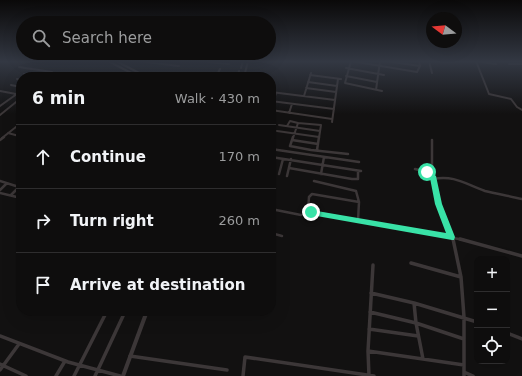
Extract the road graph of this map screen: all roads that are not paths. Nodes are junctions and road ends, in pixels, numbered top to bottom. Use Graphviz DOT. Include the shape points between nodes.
graph roads {
  1 [pos="309,79"];
  2 [pos="337,79"];
  3 [pos="345,79"];
  4 [pos="359,79"];
  5 [pos="377,79"];
  6 [pos="483,79"];
  7 [pos="308,82"];
  8 [pos="377,82"];
  9 [pos="11,85"];
  10 [pos="16,86"];
  11 [pos="337,86"];
  12 [pos="306,88"];
  13 [pos="376,90"];
  14 [pos="0,91"];
  15 [pos="382,91"];
  16 [pos="336,92"];
  17 [pos="276,93"];
  18 [pos="16,94"];
  19 [pos="304,96"];
  20 [pos="0,100"];
  21 [pos="335,100"];
  22 [pos="6,101"];
  23 [pos="16,102"];
  24 [pos="276,102"];
  25 [pos="292,104"];
  26 [pos="0,106"];
  27 [pos="334,109"];
  28 [pos="276,110"];
  29 [pos="522,110"];
  30 [pos="289,113"];
  31 [pos="0,115"];
  32 [pos="298,123"];
  33 [pos="279,125"];
  34 [pos="287,126"];
  35 [pos="16,127"];
  36 [pos="296,128"];
  37 [pos="277,131"];
  38 [pos="320,131"];
  39 [pos="8,133"];
  40 [pos="294,134"];
  41 [pos="16,135"];
  42 [pos="319,137"];
  43 [pos="0,140"];
  44 [pos="292,140"];
  45 [pos="432,140"];
  46 [pos="318,144"];
  47 [pos="290,146"];
  48 [pos="276,150"];
  49 [pos="317,150"];
  50 [pos="289,152"];
  51 [pos="348,154"];
  52 [pos="324,156"];
  53 [pos="276,157"];
  54 [pos="283,158"];
  55 [pos="291,159"];
  56 [pos="359,162"];
  57 [pos="323,165"];
  58 [pos="289,168"];
  59 [pos="415,169"];
  60 [pos="430,173"];
  61 [pos="279,174"];
  62 [pos="321,174"];
  63 [pos="287,176"];
  64 [pos="433,178"];
  65 [pos="0,180"];
  66 [pos="314,181"];
  67 [pos="6,184"];
  68 [pos="16,185"];
  69 [pos="0,190"];
  70 [pos="16,190"];
  71 [pos="0,193"];
  72 [pos="10,195"];
  73 [pos="16,197"];
  74 [pos="522,200"];
  75 [pos="359,202"];
  76 [pos="276,210"];
  77 [pos="301,215"];
  78 [pos="358,221"];
  79 [pos="276,234"];
  80 [pos="282,236"];
  81 [pos="452,237"];
  82 [pos="522,256"];
  83 [pos="411,263"];
  84 [pos="373,265"];
  85 [pos="461,277"];
  86 [pos="371,293"];
  87 [pos="414,303"];
  88 [pos="370,312"];
  89 [pos="105,316"];
  90 [pos="124,316"];
  91 [pos="145,316"];
  92 [pos="464,316"];
  93 [pos="474,321"];
  94 [pos="416,323"];
  95 [pos="369,329"];
  96 [pos="510,334"];
  97 [pos="0,336"];
  98 [pos="418,336"];
  99 [pos="464,339"];
  100 [pos="522,339"];
  101 [pos="19,344"];
  102 [pos="368,351"];
  103 [pos="130,356"];
  104 [pos="423,359"];
  105 [pos="65,361"];
  106 [pos="2,365"];
  107 [pos="464,365"];
  108 [pos="80,366"];
  109 [pos="0,370"];
  110 [pos="98,370"];
  111 [pos="227,370"];
  112 [pos="464,374"];
  113 [pos="26,376"];
  114 [pos="56,376"];
  115 [pos="74,376"];
  116 [pos="95,376"];
  117 [pos="122,376"];
  118 [pos="243,376"];
  119 [pos="369,376"];
  120 [pos="374,376"];
  121 [pos="473,376"];
  1 -- 7 [label="street"];
  2 -- 11 [label="street" via="340,79"];
  3 -- 13 [label="street" via="346,84"];
  4 -- 8 [label="street"];
  5 -- 8 [label="street"];
  6 -- 29 [label="street" via="489,94 511,99"];
  7 -- 11 [label="street"];
  7 -- 12 [label="street"];
  8 -- 13 [label="street"];
  9 -- 10 [label="street"];
  11 -- 16 [label="street"];
  12 -- 16 [label="street"];
  12 -- 19 [label="street"];
  13 -- 15 [label="street"];
  14 -- 18 [label="street"];
  16 -- 21 [label="street"];
  17 -- 19 [label="street"];
  18 -- 22 [label="street"];
  19 -- 21 [label="street"];
  20 -- 22 [label="street"];
  21 -- 27 [label="street"];
  22 -- 26 [label="street"];
  23 -- 31 [label="street"];
  24 -- 25 [label="street"];
  25 -- 27 [label="street"];
  25 -- 30 [label="street"];
  27 -- 30 [label="street" via="332,121"];
  28 -- 30 [label="street"];
  32 -- 34 [label="street" via="290,121"];
  32 -- 36 [label="street"];
  32 -- 38 [label="street" via="321,125"];
  33 -- 34 [label="street"];
  34 -- 36 [label="street"];
  35 -- 39 [label="street"];
  36 -- 38 [label="street"];
  36 -- 40 [label="street"];
  37 -- 40 [label="street"];
  38 -- 42 [label="street"];
  39 -- 41 [label="street"];
  39 -- 43 [label="street"];
  40 -- 42 [label="street"];
  40 -- 44 [label="street"];
  42 -- 46 [label="street"];
  44 -- 46 [label="street"];
  44 -- 47 [label="street"];
  45 -- 60 [label="street"];
  46 -- 49 [label="street"];
  47 -- 49 [label="street"];
  47 -- 50 [label="street"];
  48 -- 50 [label="street"];
  49 -- 51 [label="street"];
  50 -- 52 [label="street"];
  52 -- 56 [label="street"];
  52 -- 57 [label="street"];
  53 -- 54 [label="street"];
  54 -- 55 [label="street"];
  54 -- 61 [label="street"];
  55 -- 57 [label="street"];
  55 -- 58 [label="street"];
  57 -- 62 [label="street"];
  57 -- 62 [label="street" via="360,171 359,177 357,180"];
  58 -- 62 [label="street"];
  58 -- 63 [label="street"];
  59 -- 60 [label="street"];
  60 -- 64 [label="street"];
  64 -- 74 [label="street" via="446,176 460,179 482,190"];
  64 -- 81 [label="street" via="438,204"];
  65 -- 67 [label="street" via="8,182"];
  66 -- 75 [label="street" via="356,191"];
  67 -- 68 [label="street"];
  67 -- 69 [label="street"];
  70 -- 72 [label="street"];
  71 -- 72 [label="street"];
  72 -- 73 [label="street"];
  75 -- 78 [label="street"];
  75 -- 78 [label="street" via="312,194 309,197 308,211"];
  76 -- 77 [label="street"];
  78 -- 81 [label="street"];
  79 -- 80 [label="street"];
  81 -- 82 [label="street"];
  81 -- 85 [label="street"];
  83 -- 85 [label="street"];
  84 -- 86 [label="street"];
  85 -- 92 [label="street"];
  86 -- 87 [label="street"];
  86 -- 88 [label="street"];
  87 -- 92 [label="street"];
  87 -- 94 [label="street"];
  88 -- 94 [label="street"];
  88 -- 95 [label="street"];
  89 -- 108 [label="street"];
  90 -- 110 [label="street"];
  91 -- 103 [label="street"];
  92 -- 93 [label="street"];
  92 -- 99 [label="street"];
  94 -- 98 [label="street"];
  94 -- 99 [label="street"];
  95 -- 98 [label="street"];
  95 -- 102 [label="street"];
  96 -- 100 [label="street"];
  97 -- 101 [label="street"];
  98 -- 104 [label="street"];
  99 -- 107 [label="street"];
  101 -- 105 [label="street"];
  101 -- 106 [label="street"];
  102 -- 104 [label="street"];
  102 -- 119 [label="street"];
  103 -- 111 [label="street"];
  103 -- 117 [label="street"];
  104 -- 107 [label="street"];
  105 -- 108 [label="street"];
  105 -- 114 [label="street"];
  106 -- 109 [label="street"];
  106 -- 113 [label="street"];
  107 -- 112 [label="street"];
  108 -- 110 [label="street"];
  108 -- 115 [label="street"];
  110 -- 116 [label="street"];
  110 -- 117 [label="street"];
  112 -- 121 [label="street"];
  118 -- 119 [label="street" via="245,357"];
  119 -- 120 [label="street"];
}
